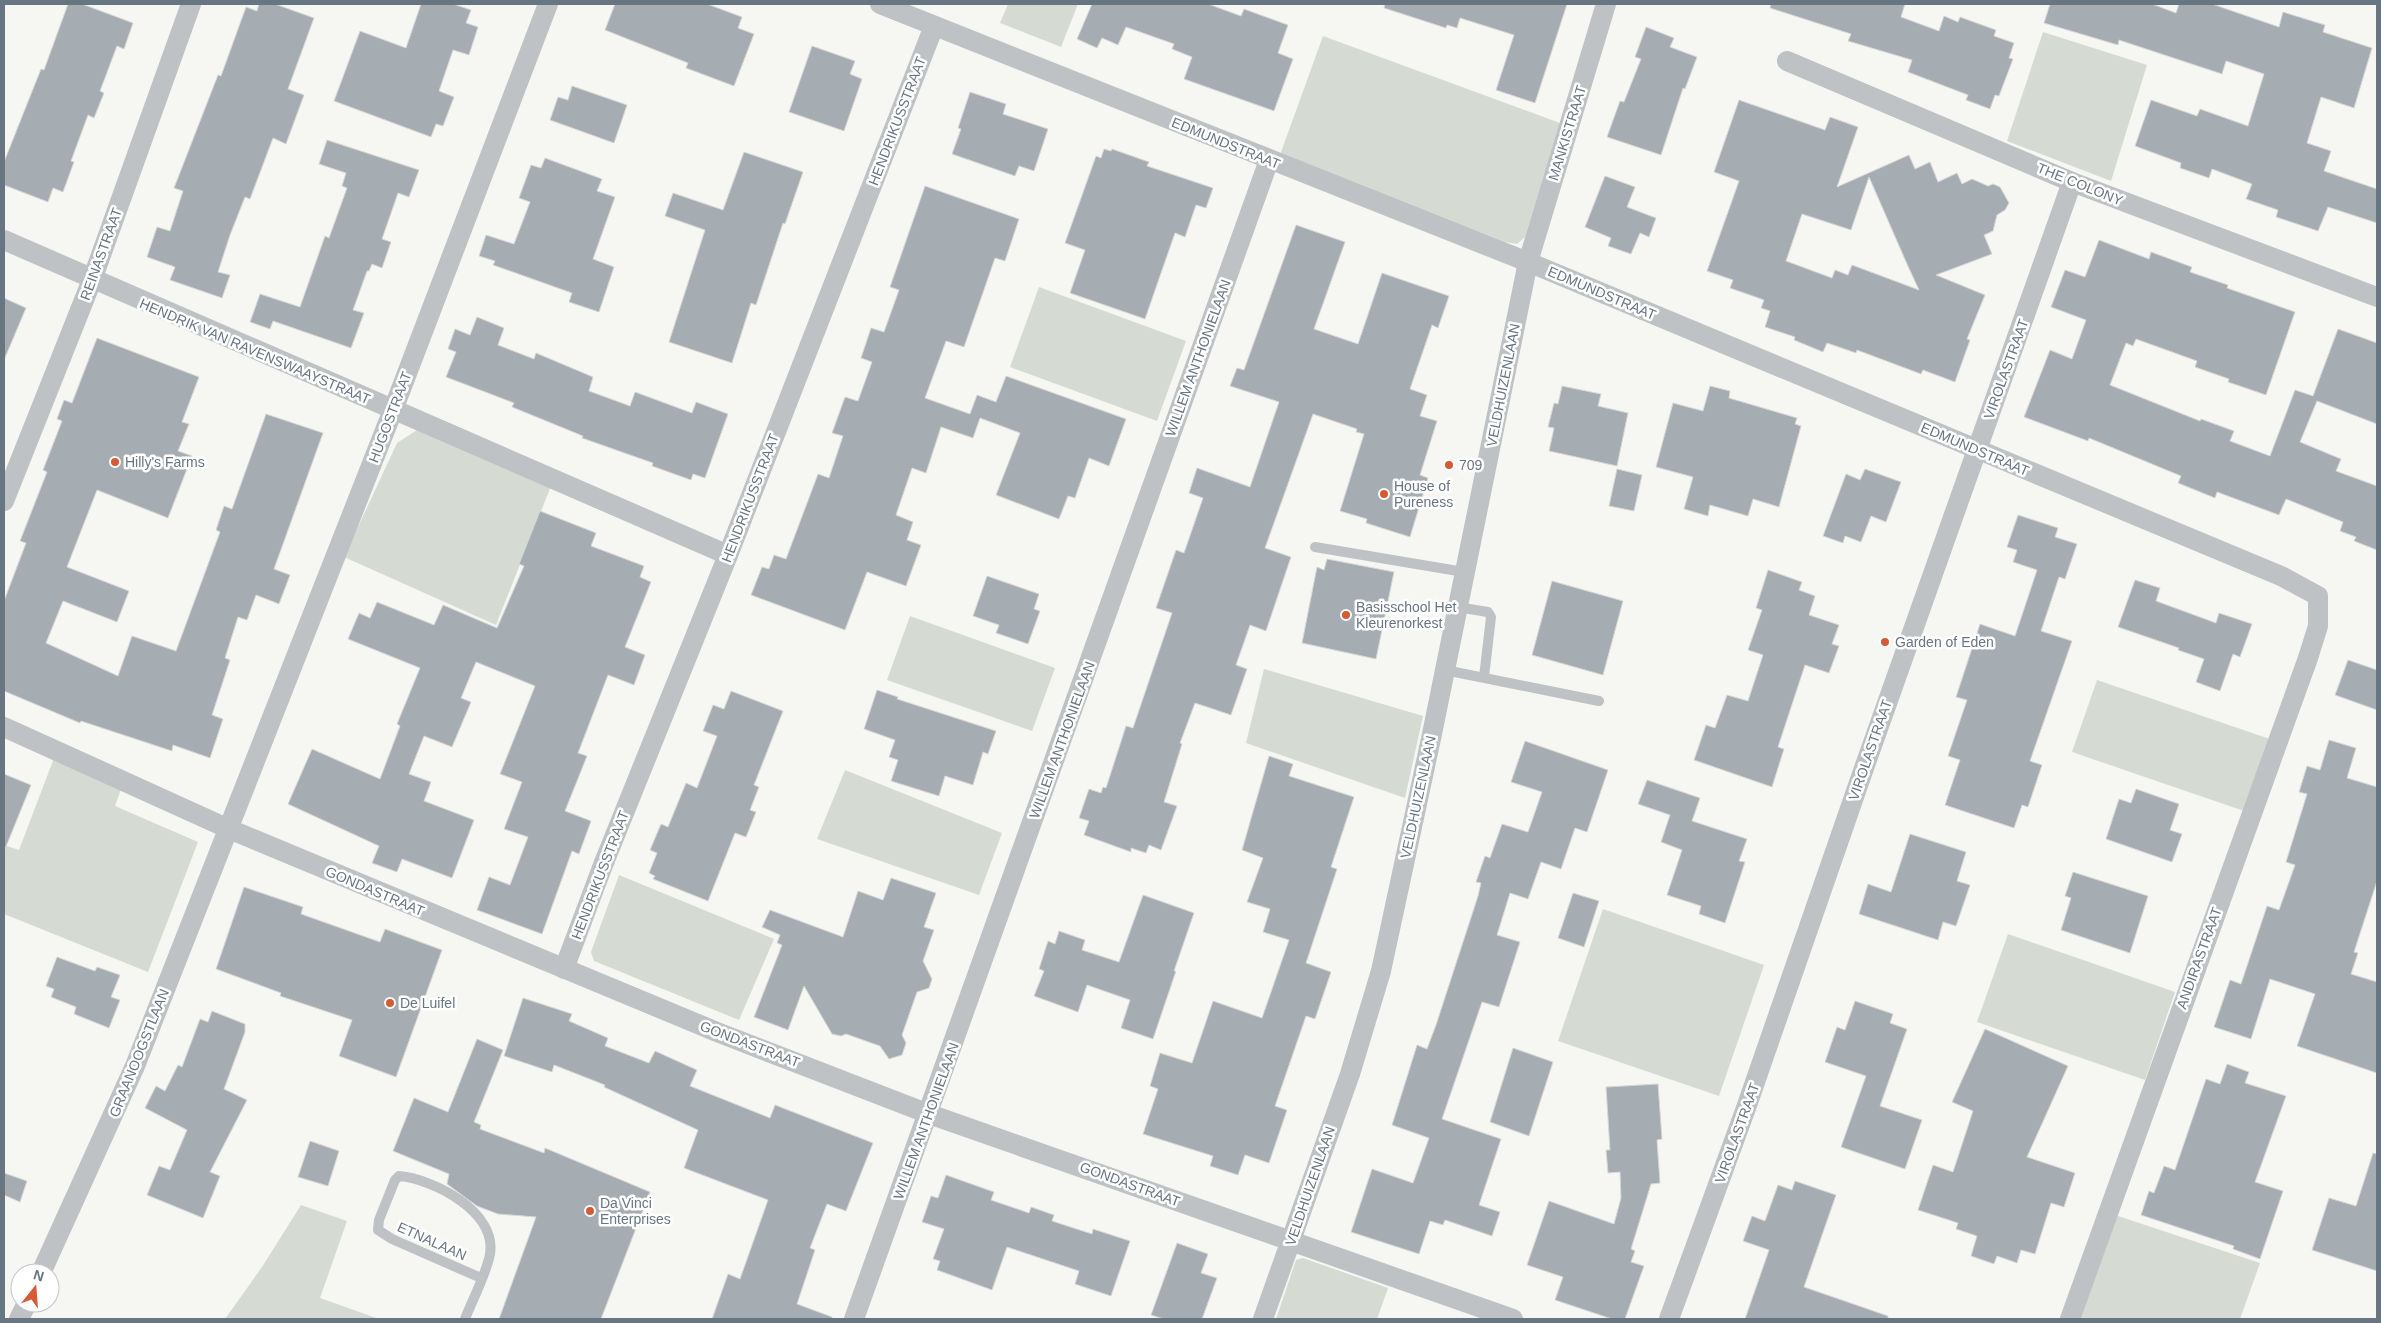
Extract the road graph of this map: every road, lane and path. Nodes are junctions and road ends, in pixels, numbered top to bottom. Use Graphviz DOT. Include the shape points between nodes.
graph roads {
  1 [pos="191,4"];
  2 [pos="548,4"];
  3 [pos="880,4"];
  4 [pos="1606,4"];
  5 [pos="934,26"];
  6 [pos="1787,61"];
  7 [pos="1269,160"];
  8 [pos="2072,182"];
  9 [pos="4,240"];
  10 [pos="1528,262"];
  11 [pos="92,280"];
  12 [pos="2377,296"];
  13 [pos="392,410"];
  14 [pos="1977,450"];
  15 [pos="4,500"];
  16 [pos="1315,547"];
  17 [pos="728,555"];
  18 [pos="1464,572"];
  19 [pos="2318,596"];
  20 [pos="1457,607"];
  21 [pos="1445,670"];
  22 [pos="1484,677"];
  23 [pos="1599,701"];
  24 [pos="4,727"];
  25 [pos="228,829"];
  26 [pos="564,970"];
  27 [pos="929,1114"];
  28 [pos="1291,1242"];
  29 [pos="46,1263"];
  30 [pos="481,1278"];
  31 [pos="465,1319"];
  32 [pos="854,1319"];
  33 [pos="1263,1319"];
  34 [pos="1513,1319"];
  35 [pos="1669,1319"];
  36 [pos="2070,1319"];
  1 -- 11 [label="street, REINASTRAAT"];
  2 -- 13 [label="street, HUGOSTRAAT"];
  3 -- 5 [label="street, EDMUNDSTRAAT"];
  4 -- 10 [label="street, MANKISTRAAT"];
  5 -- 7 [label="street, EDMUNDSTRAAT"];
  5 -- 17 [label="street, HENDRIKUSSTRAAT"];
  6 -- 8 [label="street, THE COLONY"];
  7 -- 10 [label="street, EDMUNDSTRAAT"];
  7 -- 27 [label="street, WILLEM ANTHONIELAAN"];
  8 -- 12 [label="street, THE COLONY"];
  8 -- 14 [label="street, VIROLASTRAAT"];
  9 -- 11 [label="street, HENDRIK VAN RAVENSWAAYSTRAAT"];
  10 -- 14 [label="street, EDMUNDSTRAAT"];
  10 -- 18 [label="street, VELDHUIZENLAAN"];
  11 -- 13 [label="street, HENDRIK VAN RAVENSWAAYSTRAAT"];
  11 -- 15 [label="street, REINASTRAAT"];
  13 -- 17 [label="street, HENDRIK VAN RAVENSWAAYSTRAAT"];
  13 -- 25 [label="street, HUGOSTRAAT"];
  14 -- 19 [label="street, EDMUNDSTRAAT" via="2281,576"];
  14 -- 35 [label="street, VIROLASTRAAT"];
  16 -- 18 [label="lane"];
  17 -- 26 [label="street, HENDRIKUSSTRAAT"];
  18 -- 20 [label="street, VELDHUIZENLAAN"];
  19 -- 36 [label="street, ANDIRASTRAAT" via="2318,626 2308,658"];
  20 -- 21 [label="street, VELDHUIZENLAAN"];
  20 -- 22 [label="lane" via="1488,612 1491,617"];
  21 -- 22 [label="lane"];
  21 -- 28 [label="street, VELDHUIZENLAAN" via="1381,972 1350,1074"];
  22 -- 23 [label="lane"];
  24 -- 25 [label="street, GONDASTRAAT"];
  25 -- 26 [label="street, GONDASTRAAT"];
  25 -- 29 [label="street, GRAANOOGSTLAAN" via="135,1066"];
  26 -- 27 [label="street, GONDASTRAAT"];
  27 -- 28 [label="street, GONDASTRAAT"];
  27 -- 32 [label="street, WILLEM ANTHONIELAAN"];
  28 -- 33 [label="street, VELDHUIZENLAAN"];
  28 -- 34 [label="street, GONDASTRAAT"];
  30 -- 30 [label="lane, ETNALAAN" via="378,1230 379,1220 399,1176 448,1192 482,1219 489,1237 490,1254"];
  30 -- 31 [label="lane, ETNALAAN"];
}
